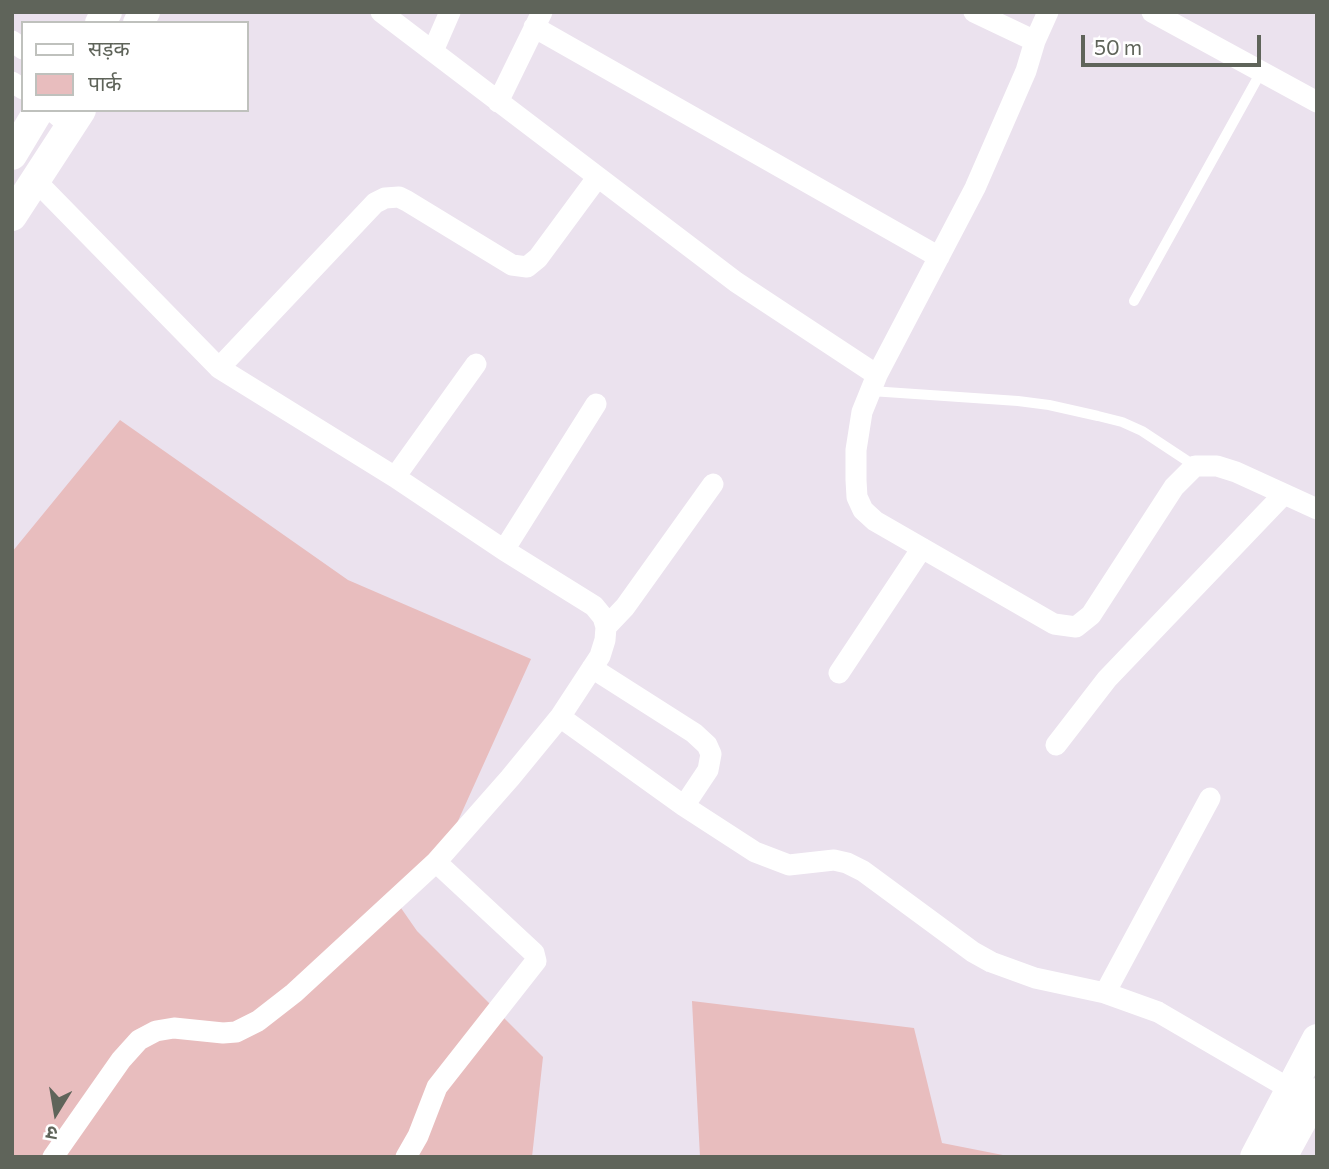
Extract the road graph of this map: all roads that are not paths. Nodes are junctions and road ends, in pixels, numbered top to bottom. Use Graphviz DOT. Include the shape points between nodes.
graph roads {
  1 [pos="381,12"];
  2 [pos="450,12"];
  3 [pos="974,12"];
  4 [pos="1048,12"];
  5 [pos="1152,12"];
  6 [pos="538,20"];
  7 [pos="1035,41"];
  8 [pos="433,51"];
  9 [pos="1261,72"];
  10 [pos="498,102"];
  11 [pos="1317,102"];
  12 [pos="38,112"];
  13 [pos="67,115"];
  14 [pos="12,155"];
  15 [pos="597,178"];
  16 [pos="35,180"];
  17 [pos="12,216"];
  18 [pos="939,257"];
  19 [pos="1134,301"];
  20 [pos="476,363"];
  21 [pos="219,368"];
  22 [pos="874,383"];
  23 [pos="596,404"];
  24 [pos="1195,466"];
  25 [pos="395,477"];
  26 [pos="713,484"];
  27 [pos="1284,494"];
  28 [pos="1317,509"];
  29 [pos="922,548"];
  30 [pos="504,550"];
  31 [pos="606,626"];
  32 [pos="592,668"];
  33 [pos="839,673"];
  34 [pos="560,717"];
  35 [pos="1056,746"];
  36 [pos="1210,798"];
  37 [pos="684,806"];
  38 [pos="436,862"];
  39 [pos="1105,993"];
  40 [pos="1317,1039"];
  41 [pos="1303,1091"];
  42 [pos="53,1157"];
  43 [pos="406,1157"];
  44 [pos="1255,1157"];
  45 [pos="1282,1157"];
  1 -- 8 [label="street"];
  2 -- 8 [label="street"];
  3 -- 7 [label="street"];
  4 -- 7 [label="street"];
  5 -- 9 [label="street"];
  6 -- 10 [label="street"];
  6 -- 18 [label="street"];
  7 -- 18 [label="street" via="975,188"];
  8 -- 10 [label="street"];
  9 -- 11 [label="street"];
  9 -- 19 [label="lane"];
  10 -- 15 [label="street"];
  12 -- 14 [label="street"];
  13 -- 16 [label="street"];
  15 -- 21 [label="street" via="527,267 512,265 399,197 375,203"];
  15 -- 22 [label="street"];
  16 -- 17 [label="street"];
  16 -- 21 [label="street"];
  18 -- 22 [label="street"];
  20 -- 25 [label="street"];
  21 -- 25 [label="street"];
  22 -- 24 [label="lane" via="945,398 1049,405 1122,422"];
  22 -- 29 [label="street" via="858,432 857,497 876,521"];
  23 -- 30 [label="street"];
  24 -- 27 [label="street" via="1217,466"];
  24 -- 29 [label="street" via="1174,487 1091,615 1076,627 1054,624"];
  25 -- 30 [label="street"];
  26 -- 31 [label="street" via="625,607"];
  27 -- 28 [label="street"];
  27 -- 35 [label="street" via="1107,679"];
  29 -- 33 [label="street"];
  30 -- 31 [label="street" via="594,606"];
  31 -- 32 [label="street" via="606,640"];
  32 -- 34 [label="street"];
  32 -- 37 [label="street" via="707,745 711,754 708,770"];
  34 -- 37 [label="street"];
  34 -- 38 [label="street"];
  36 -- 39 [label="street"];
  37 -- 39 [label="street" via="774,861 789,865 834,860 855,867 973,952 1009,970"];
  38 -- 42 [label="street" via="258,1021 236,1032 174,1028 139,1040"];
  38 -- 43 [label="street" via="534,953 536,961 437,1087"];
  39 -- 41 [label="street" via="1158,1012"];
  40 -- 41 [label="street"];
  41 -- 44 [label="street"];
  41 -- 45 [label="street"];
}
